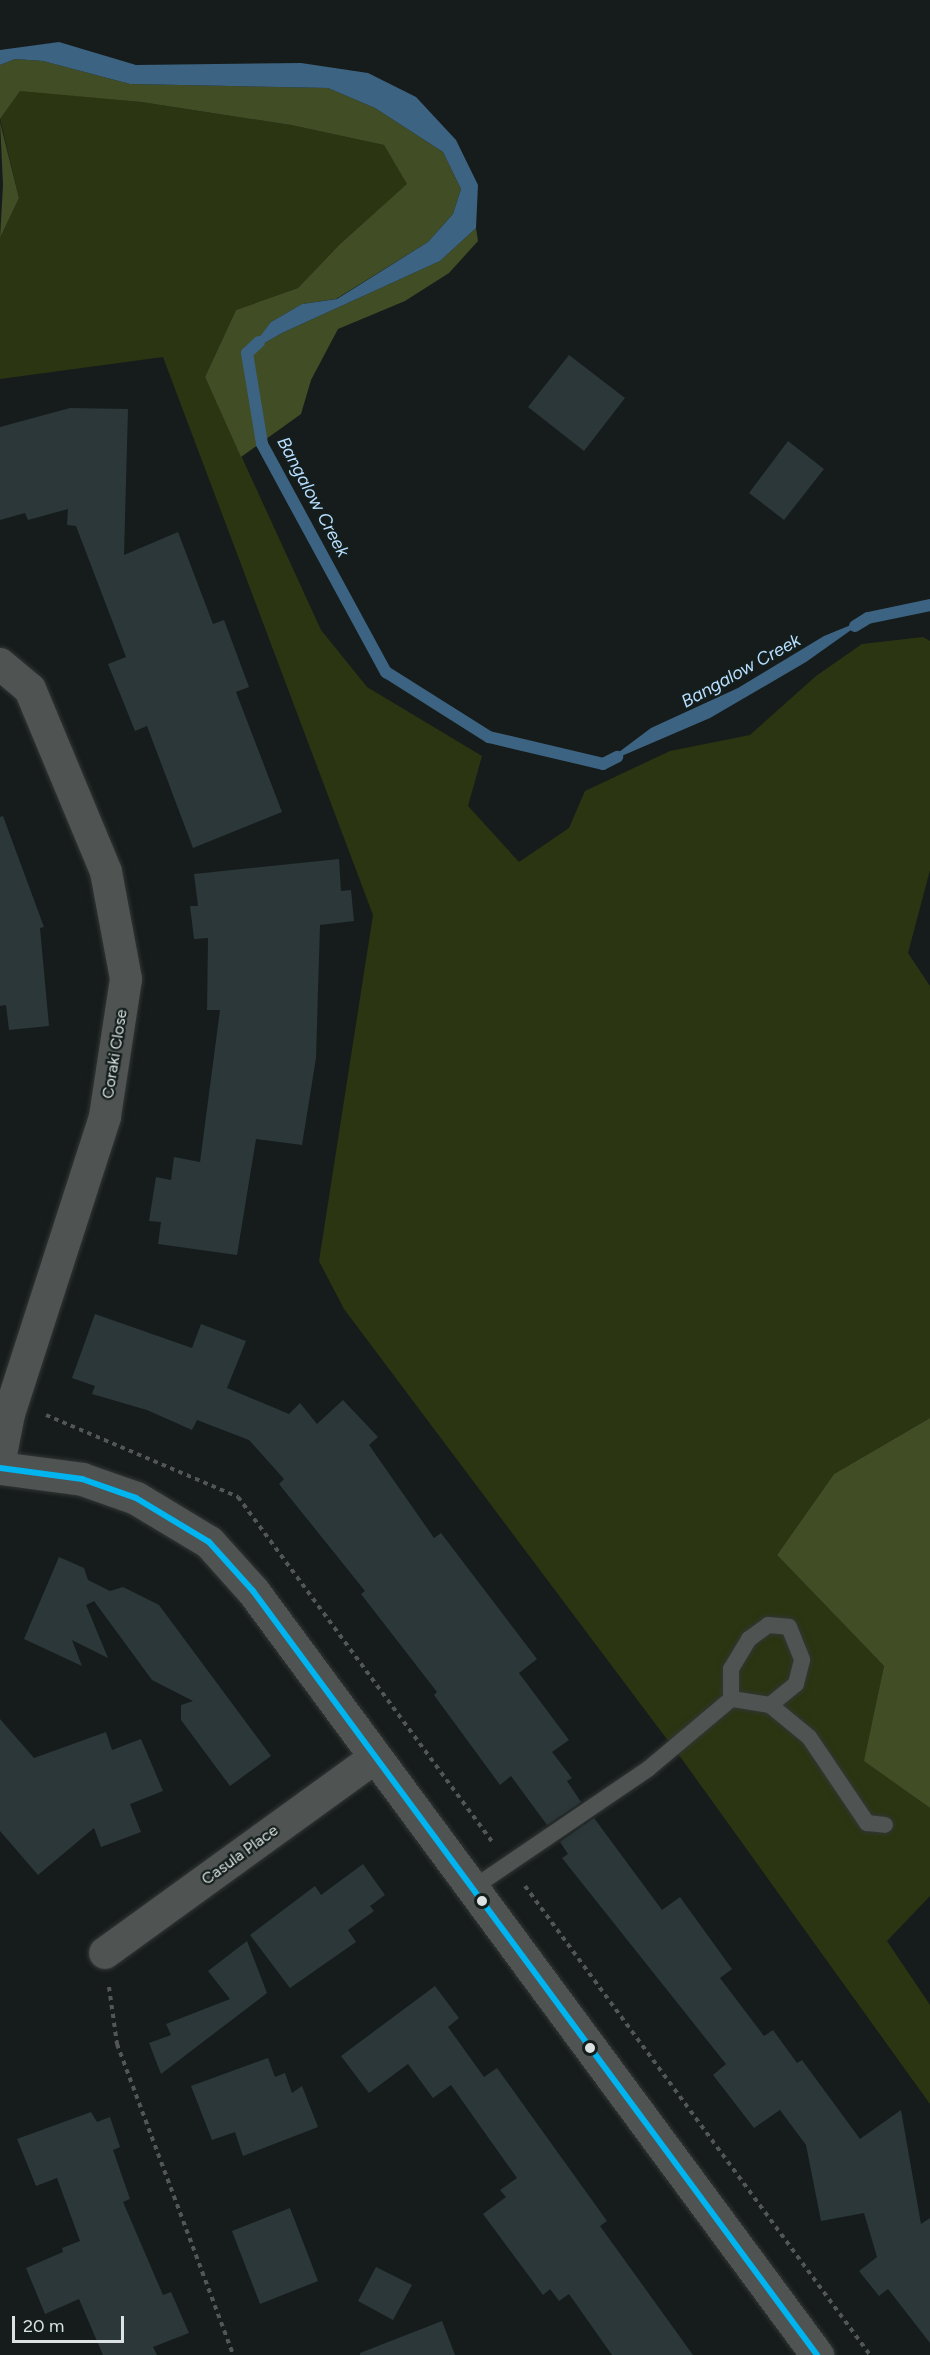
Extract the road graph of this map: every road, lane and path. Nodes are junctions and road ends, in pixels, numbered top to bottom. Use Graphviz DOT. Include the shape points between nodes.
graph roads {
  1 [pos="0,664"];
  2 [pos="0,1460"];
  3 [pos="0,1468"];
  4 [pos="731,1699"];
  5 [pos="770,1705"];
  6 [pos="376,1756"];
  7 [pos="885,1825"];
  8 [pos="470,1890"];
  9 [pos="105,1953"];
  10 [pos="233,2355"];
  11 [pos="817,2355"];
  1 -- 2 [label="street, Coraki Close" via="30,689 106,872 126,979 105,1117 9,1414"];
  3 -- 6 [label="street" via="82,1479 136,1498 209,1542 253,1591"];
  4 -- 5 [label="lane"];
  4 -- 5 [label="lane" via="731,1669 749,1639 768,1625 789,1627 802,1660 796,1684"];
  4 -- 8 [label="lane" via="648,1769"];
  5 -- 7 [label="lane" via="809,1737 867,1824"];
  6 -- 8 [label="street"];
  6 -- 9 [label="street, Casula Place"];
  8 -- 11 [label="street"];
  9 -- 10 [label="path" via="117,2044"];
}
